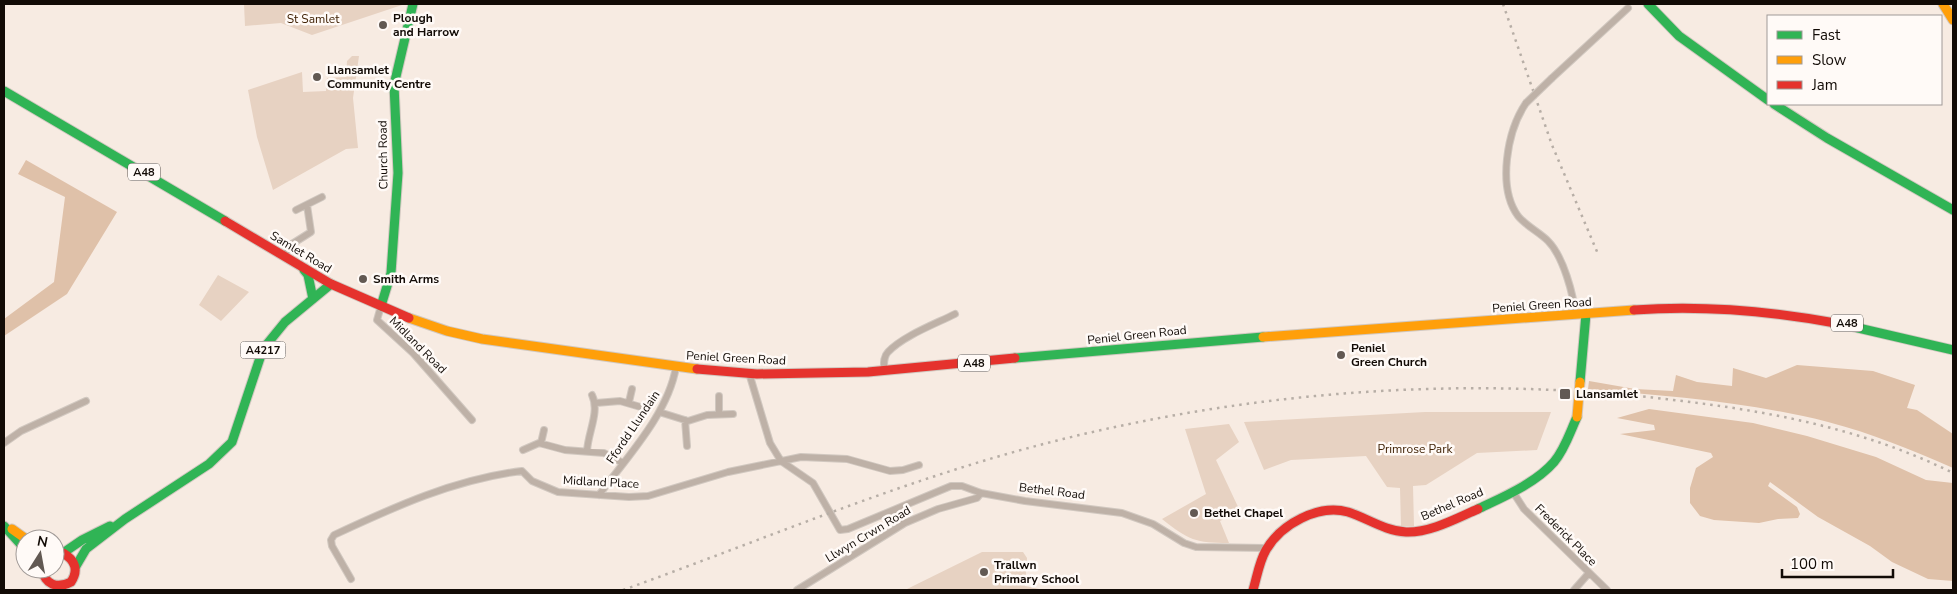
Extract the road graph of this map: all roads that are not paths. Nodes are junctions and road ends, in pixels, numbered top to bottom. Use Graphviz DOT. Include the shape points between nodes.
graph roads {
  1 [pos="413,4"];
  2 [pos="1648,4"];
  3 [pos="1943,4"];
  4 [pos="1628,8"];
  5 [pos="1953,20"];
  6 [pos="4,91"];
  7 [pos="1767,99"];
  8 [pos="1776,105"];
  9 [pos="322,197"];
  10 [pos="1942,202"];
  11 [pos="307,205"];
  12 [pos="1953,205"];
  13 [pos="296,210"];
  14 [pos="1953,210"];
  15 [pos="284,256"];
  16 [pos="297,264"];
  17 [pos="331,284"];
  18 [pos="313,299"];
  19 [pos="380,306"];
  20 [pos="954,314"];
  21 [pos="1586,314"];
  22 [pos="1575,315"];
  23 [pos="1953,350"];
  24 [pos="676,367"];
  25 [pos="884,371"];
  26 [pos="749,373"];
  27 [pos="632,389"];
  28 [pos="592,395"];
  29 [pos="719,396"];
  30 [pos="86,401"];
  31 [pos="629,402"];
  32 [pos="596,403"];
  33 [pos="644,408"];
  34 [pos="659,412"];
  35 [pos="719,414"];
  36 [pos="732,414"];
  37 [pos="472,420"];
  38 [pos="685,420"];
  39 [pos="544,430"];
  40 [pos="4,443"];
  41 [pos="541,443"];
  42 [pos="687,446"];
  43 [pos="523,450"];
  44 [pos="587,451"];
  45 [pos="781,461"];
  46 [pos="623,462"];
  47 [pos="919,465"];
  48 [pos="981,492"];
  49 [pos="1513,492"];
  50 [pos="599,495"];
  51 [pos="896,509"];
  52 [pos="125,519"];
  53 [pos="905,523"];
  54 [pos="4,524"];
  55 [pos="15,532"];
  56 [pos="15,537"];
  57 [pos="1267,548"];
  58 [pos="65,549"];
  59 [pos="65,556"];
  60 [pos="76,566"];
  61 [pos="1589,573"];
  62 [pos="47,579"];
  63 [pos="351,579"];
  64 [pos="61,588"];
  65 [pos="797,590"];
  66 [pos="1253,590"];
  67 [pos="1574,590"];
  68 [pos="1608,590"];
  1 -- 19 [label="main road, Church Road" via="394,85 398,172 391,273"];
  2 -- 7 [label="main road" via="1678,36"];
  3 -- 5 [label="main road"];
  4 -- 22 [label="street, bridge" via="1526,103 1518,117 1508,156 1506,180 1510,200 1520,218 1552,245 1572,291"];
  6 -- 15 [label="main road, Samlet Road / A48"];
  8 -- 10 [label="main road" via="1827,138"];
  9 -- 11 [label="street"];
  10 -- 12 [label="main road"];
  10 -- 14 [label="main road"];
  11 -- 13 [label="street"];
  11 -- 15 [label="street" via="311,232 292,244"];
  15 -- 16 [label="main road, Samlet Road / A48"];
  16 -- 17 [label="main road, Samlet Road / A48"];
  16 -- 18 [label="main road" via="308,275"];
  17 -- 18 [label="main road, Samlet Road / A4217"];
  17 -- 19 [label="main road, Peniel Green Road / A48"];
  18 -- 52 [label="main road, Samlet Road / A4217" via="275,333 263,349 232,442 226,450"];
  19 -- 24 [label="main road, Peniel Green Road / A48" via="419,322 482,339"];
  19 -- 37 [label="street, Midland Road" via="377,320 412,353"];
  20 -- 25 [label="street" via="888,351"];
  21 -- 22 [label="main road, Peniel Green Road / A48"];
  21 -- 23 [label="main road, Peniel Green Road / A48" via="1682,307 1738,308 1863,326"];
  21 -- 49 [label="main road, Bethel Road, bridge" via="1577,417 1565,445 1550,466"];
  22 -- 25 [label="main road, Peniel Green Road / A48" via="1200,341"];
  24 -- 26 [label="main road, Peniel Green Road / A48"];
  24 -- 34 [label="street, Ffordd Llundain" via="670,392"];
  25 -- 26 [label="main road, Peniel Green Road / A48"];
  26 -- 45 [label="street" via="770,443"];
  27 -- 31 [label="street"];
  28 -- 32 [label="street"];
  29 -- 35 [label="street"];
  30 -- 40 [label="street" via="20,431"];
  31 -- 32 [label="street"];
  31 -- 33 [label="street"];
  32 -- 44 [label="street"];
  34 -- 38 [label="street"];
  34 -- 46 [label="street, Ffordd Llundain"];
  35 -- 36 [label="street"];
  35 -- 38 [label="street"];
  38 -- 42 [label="street"];
  39 -- 41 [label="street"];
  41 -- 43 [label="street"];
  41 -- 44 [label="street" via="565,450"];
  44 -- 46 [label="street" via="614,456"];
  45 -- 47 [label="street, Midland Place" via="801,457 846,458 890,471"];
  45 -- 50 [label="street, Midland Place" via="648,496"];
  45 -- 51 [label="street, Bethel Road" via="813,483 840,530"];
  46 -- 50 [label="street, Ffordd Llundain"];
  48 -- 51 [label="street, Bethel Road" via="951,486"];
  48 -- 53 [label="street, Llwyn Crwn Road" via="978,498 938,509"];
  48 -- 57 [label="street, Bethel Road" via="1122,513 1154,524 1196,547"];
  49 -- 57 [label="main road, Bethel Road" via="1445,523 1416,532 1384,528 1340,510 1319,512 1297,521"];
  49 -- 61 [label="street, Frederick Place" via="1524,509"];
  50 -- 63 [label="street, Midland Place" via="558,492 532,481 522,471 460,483 398,505 334,535 330,540 332,546"];
  51 -- 53 [label="street"];
  52 -- 58 [label="main road, Samlet Road / A4217"];
  52 -- 60 [label="main road, Samlet Road / A4217" via="86,548"];
  53 -- 65 [label="street, Llwyn Crwn Road"];
  54 -- 55 [label="main road"];
  54 -- 56 [label="main road"];
  57 -- 66 [label="main road"];
  59 -- 60 [label="main road"];
  60 -- 64 [label="main road, Samlet Road" via="74,579"];
  61 -- 67 [label="street"];
  61 -- 68 [label="street, Frederick Place"];
  62 -- 64 [label="main road"];
}
